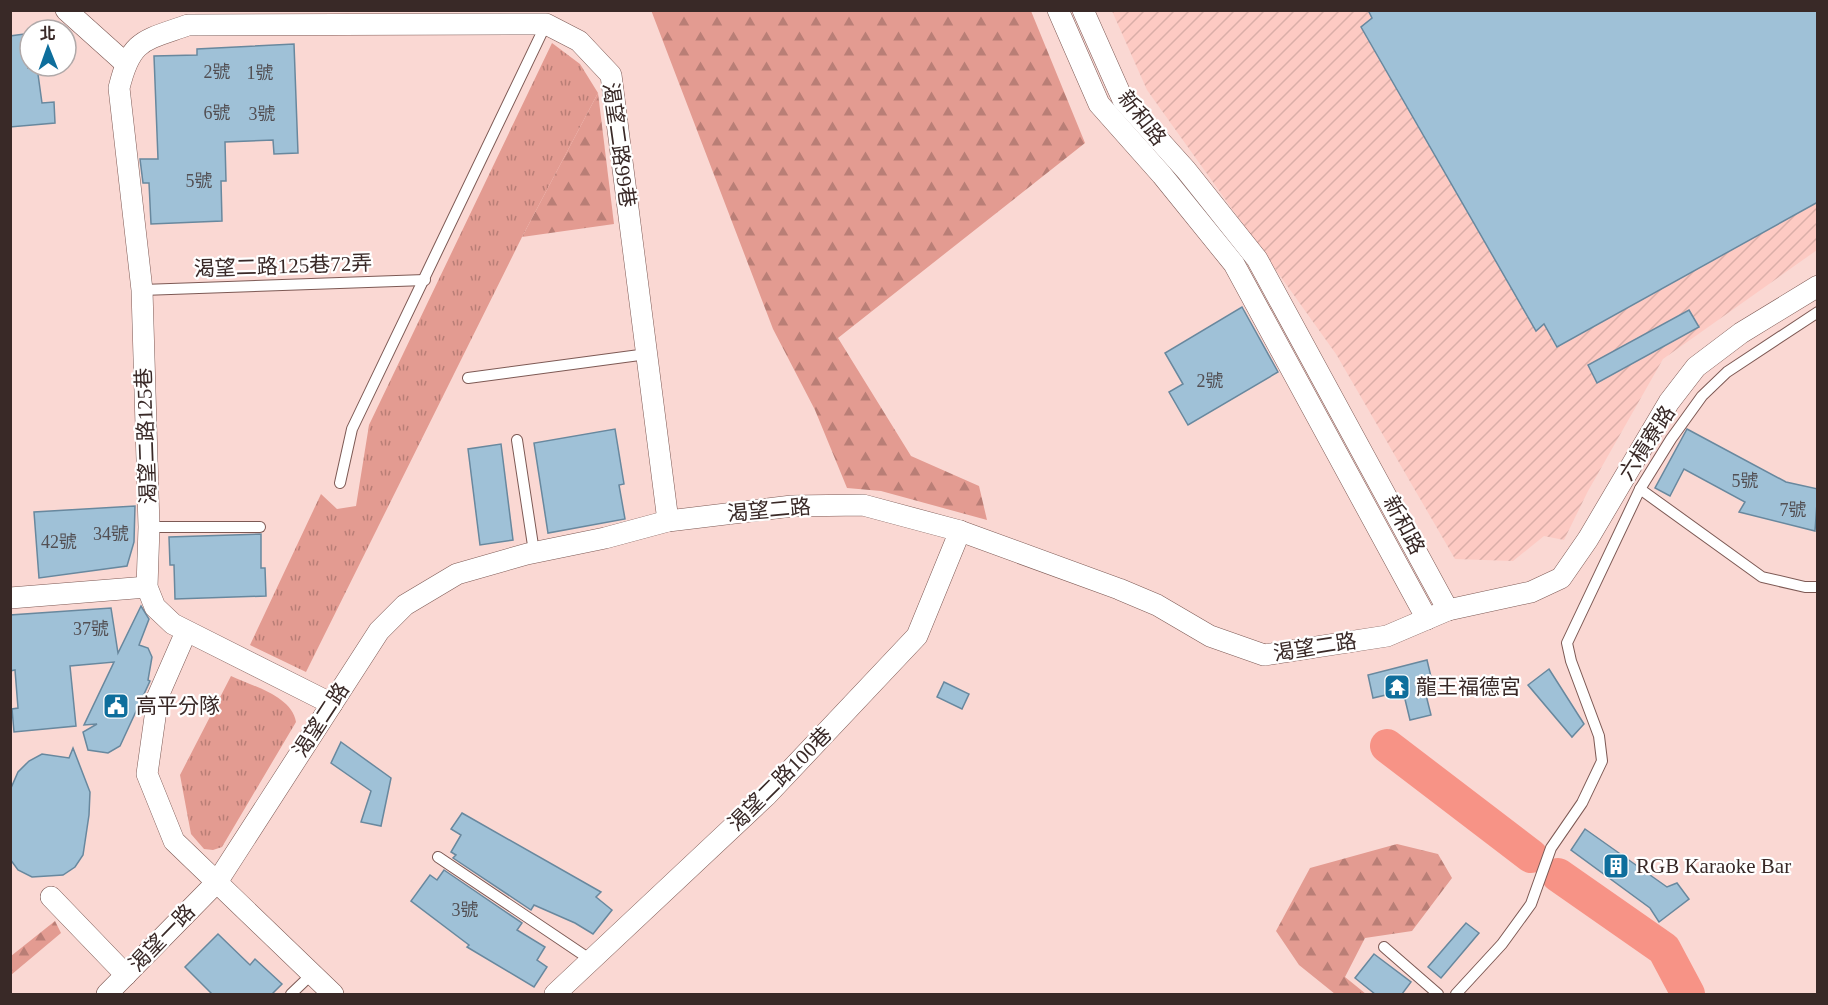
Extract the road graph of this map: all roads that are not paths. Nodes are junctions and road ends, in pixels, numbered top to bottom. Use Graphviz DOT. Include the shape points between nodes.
graph roads {
  1 [pos="66,10"];
  2 [pos="1058,10"];
  3 [pos="1083,10"];
  4 [pos="493,17"];
  5 [pos="387,18"];
  6 [pos="220,19"];
  7 [pos="546,24"];
  8 [pos="125,63"];
  9 [pos="425,280"];
  10 [pos="1818,286"];
  11 [pos="142,290"];
  12 [pos="1818,312"];
  13 [pos="647,354"];
  14 [pos="468,378"];
  15 [pos="517,440"];
  16 [pos="340,483"];
  17 [pos="1640,489"];
  18 [pos="668,521"];
  19 [pos="260,526"];
  20 [pos="148,527"];
  21 [pos="960,531"];
  22 [pos="534,552"];
  23 [pos="147,587"];
  24 [pos="1818,587"];
  25 [pos="10,598"];
  26 [pos="1448,610"];
  27 [pos="1427,619"];
  28 [pos="186,632"];
  29 [pos="332,704"];
  30 [pos="438,857"];
  31 [pos="217,882"];
  32 [pos="51,897"];
  33 [pos="1384,947"];
  34 [pos="591,960"];
  35 [pos="312,974"];
  36 [pos="126,975"];
  37 [pos="107,994"];
  38 [pos="291,994"];
  39 [pos="333,994"];
  40 [pos="555,994"];
  41 [pos="1438,994"];
  42 [pos="1456,994"];
  1 -- 8 [label="street"];
  2 -- 27 [label="street, 新和路" via="1100,104 1234,264"];
  3 -- 26 [label="street, 新和路" via="1123,100 1257,259"];
  4 -- 5 [label="street, 渴望二路99巷"];
  4 -- 7 [label="street, 渴望二路99巷"];
  5 -- 6 [label="street, 渴望二路99巷"];
  6 -- 8 [label="street, 渴望二路99巷" via="140,42"];
  7 -- 9 [label="lane"];
  7 -- 13 [label="street, 渴望二路99巷" via="579,41 611,75"];
  8 -- 11 [label="street, 渴望二路125巷" via="119,88"];
  9 -- 11 [label="lane, 渴望二路125巷72弄"];
  9 -- 16 [label="lane" via="352,429"];
  10 -- 26 [label="street" via="1741,333 1696,367 1669,402 1561,578 1531,592"];
  11 -- 20 [label="street, 渴望二路125巷"];
  12 -- 17 [label="lane, 六槓寮路" via="1727,372 1702,396"];
  13 -- 14 [label="lane"];
  13 -- 18 [label="street, 渴望二路99巷"];
  15 -- 22 [label="lane"];
  17 -- 24 [label="lane" via="1762,577"];
  17 -- 42 [label="lane, 六槓寮路" via="1567,643 1599,736 1602,761 1582,802 1551,848 1531,904 1502,944"];
  18 -- 21 [label="street, 渴望二路" via="792,506 864,506"];
  18 -- 22 [label="street, 渴望二路"];
  19 -- 20 [label="lane"];
  20 -- 23 [label="street, 渴望二路125巷"];
  21 -- 27 [label="street, 渴望二路" via="1119,589 1157,605 1210,636 1264,655 1388,636"];
  21 -- 34 [label="street, 渴望二路100巷" via="917,636 767,795"];
  22 -- 29 [label="street, 渴望二路" via="457,574 405,605 379,631"];
  23 -- 25 [label="street"];
  23 -- 28 [label="street" via="155,607"];
  26 -- 27 [label="street, 渴望二路"];
  28 -- 29 [label="street"];
  28 -- 31 [label="street" via="158,696 147,774 174,841"];
  29 -- 31 [label="street, 渴望二路"];
  30 -- 34 [label="lane"];
  31 -- 35 [label="street"];
  31 -- 36 [label="street, 渴望一路"];
  32 -- 36 [label="street"];
  33 -- 41 [label="lane"];
  34 -- 40 [label="street, 渴望二路100巷"];
  35 -- 38 [label="lane"];
  35 -- 39 [label="street"];
  36 -- 37 [label="street, 渴望一路"];
}
